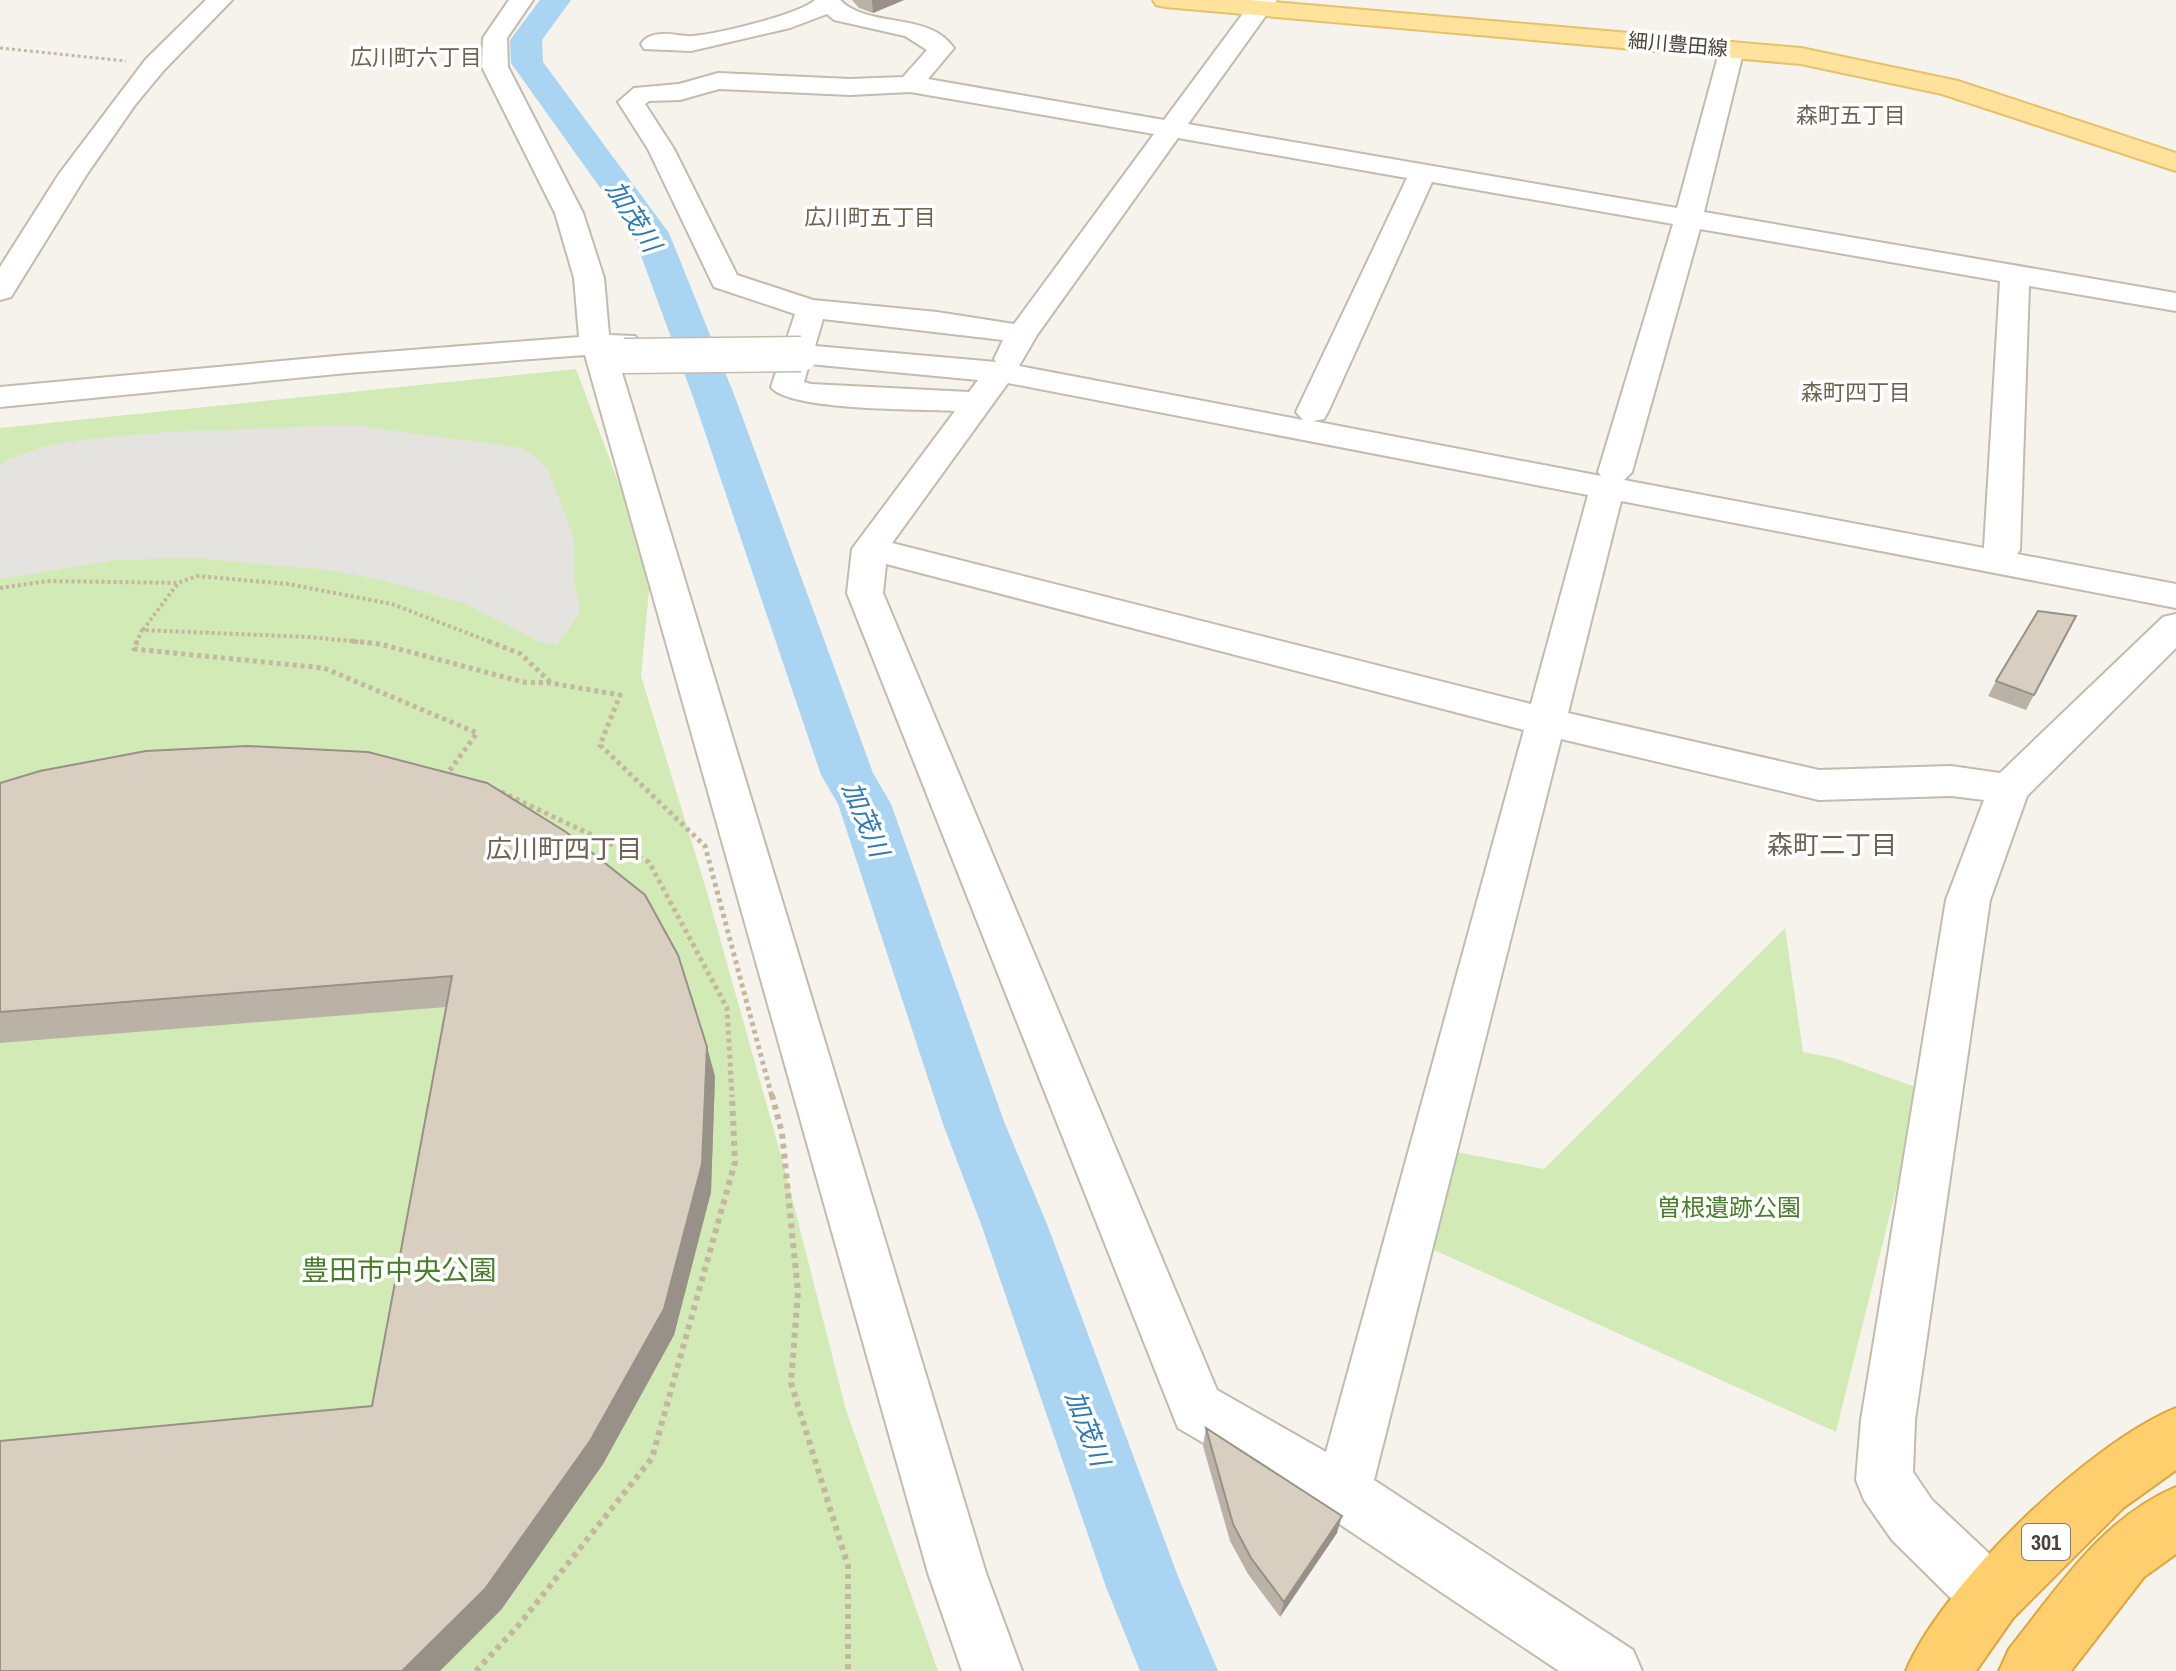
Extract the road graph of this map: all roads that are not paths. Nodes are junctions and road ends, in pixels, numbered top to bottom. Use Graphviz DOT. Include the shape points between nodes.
graph roads {
  1 [pos="220,0"];
  2 [pos="521,0"];
  3 [pos="1165,0"];
  4 [pos="829,2"];
  5 [pos="1262,4"];
  6 [pos="653,44"];
  7 [pos="1732,49"];
  8 [pos="910,84"];
  9 [pos="1171,130"];
  10 [pos="2176,162"];
  11 [pos="1423,172"];
  12 [pos="1689,217"];
  13 [pos="2015,274"];
  14 [pos="0,291"];
  15 [pos="2176,302"];
  16 [pos="813,309"];
  17 [pos="613,351"];
  18 [pos="1010,355"];
  19 [pos="0,397"];
  20 [pos="977,402"];
  21 [pos="1312,412"];
  22 [pos="0,415"];
  23 [pos="1611,481"];
  24 [pos="870,549"];
  25 [pos="2002,550"];
  26 [pos="2125,582"];
  27 [pos="2176,584"];
  28 [pos="2176,596"];
  29 [pos="2170,637"];
  30 [pos="1544,721"];
  31 [pos="2009,789"];
  32 [pos="2176,1436"];
  33 [pos="1343,1493"];
  34 [pos="2176,1517"];
  35 [pos="1991,1596"];
  36 [pos="992,1671"];
  37 [pos="1612,1671"];
  38 [pos="1938,1671"];
  39 [pos="2031,1671"];
  1 -- 14 [label="street" via="155,64 109,120"];
  2 -- 17 [label="street" via="495,38 495,67 569,213"];
  3 -- 5 [label="main road, 細川豊田線"];
  4 -- 6 [label="street" via="747,32 691,44"];
  4 -- 8 [label="street" via="850,19 913,31 942,48"];
  5 -- 7 [label="main road, 細川豊田線"];
  5 -- 9 [label="street"];
  7 -- 10 [label="main road, 細川豊田線" via="1826,61 1936,84"];
  7 -- 12 [label="street"];
  8 -- 9 [label="street"];
  8 -- 16 [label="street" via="718,81 680,92 643,93 631,102 661,149 725,281"];
  9 -- 11 [label="street"];
  9 -- 18 [label="street"];
  11 -- 12 [label="street"];
  11 -- 21 [label="street"];
  12 -- 13 [label="street"];
  12 -- 23 [label="street"];
  13 -- 15 [label="street"];
  13 -- 25 [label="street"];
  16 -- 18 [label="street" via="937,321"];
  16 -- 20 [label="street" via="787,387 808,394"];
  17 -- 18 [label="street, bridge"];
  17 -- 19 [label="street" via="347,364"];
  17 -- 22 [label="street"];
  17 -- 36 [label="street" via="670,595 953,1557"];
  18 -- 20 [label="street"];
  18 -- 21 [label="street"];
  18 -- 23 [label="street"];
  20 -- 24 [label="street"];
  21 -- 23 [label="street"];
  23 -- 25 [label="street"];
  23 -- 26 [label="street"];
  23 -- 30 [label="street"];
  24 -- 30 [label="street"];
  24 -- 33 [label="street" via="865,593 1197,1409"];
  25 -- 26 [label="street"];
  26 -- 27 [label="street"];
  26 -- 28 [label="street"];
  29 -- 31 [label="street"];
  30 -- 31 [label="street" via="1819,785 1951,781"];
  30 -- 33 [label="street"];
  31 -- 35 [label="street" via="1968,900 1888,1420 1884,1480 1912,1520"];
  32 -- 35 [label="highway, 301" via="2102,1487"];
  33 -- 37 [label="street"];
  34 -- 39 [label="highway" via="2123,1556"];
  35 -- 38 [label="highway, 301"];
}
